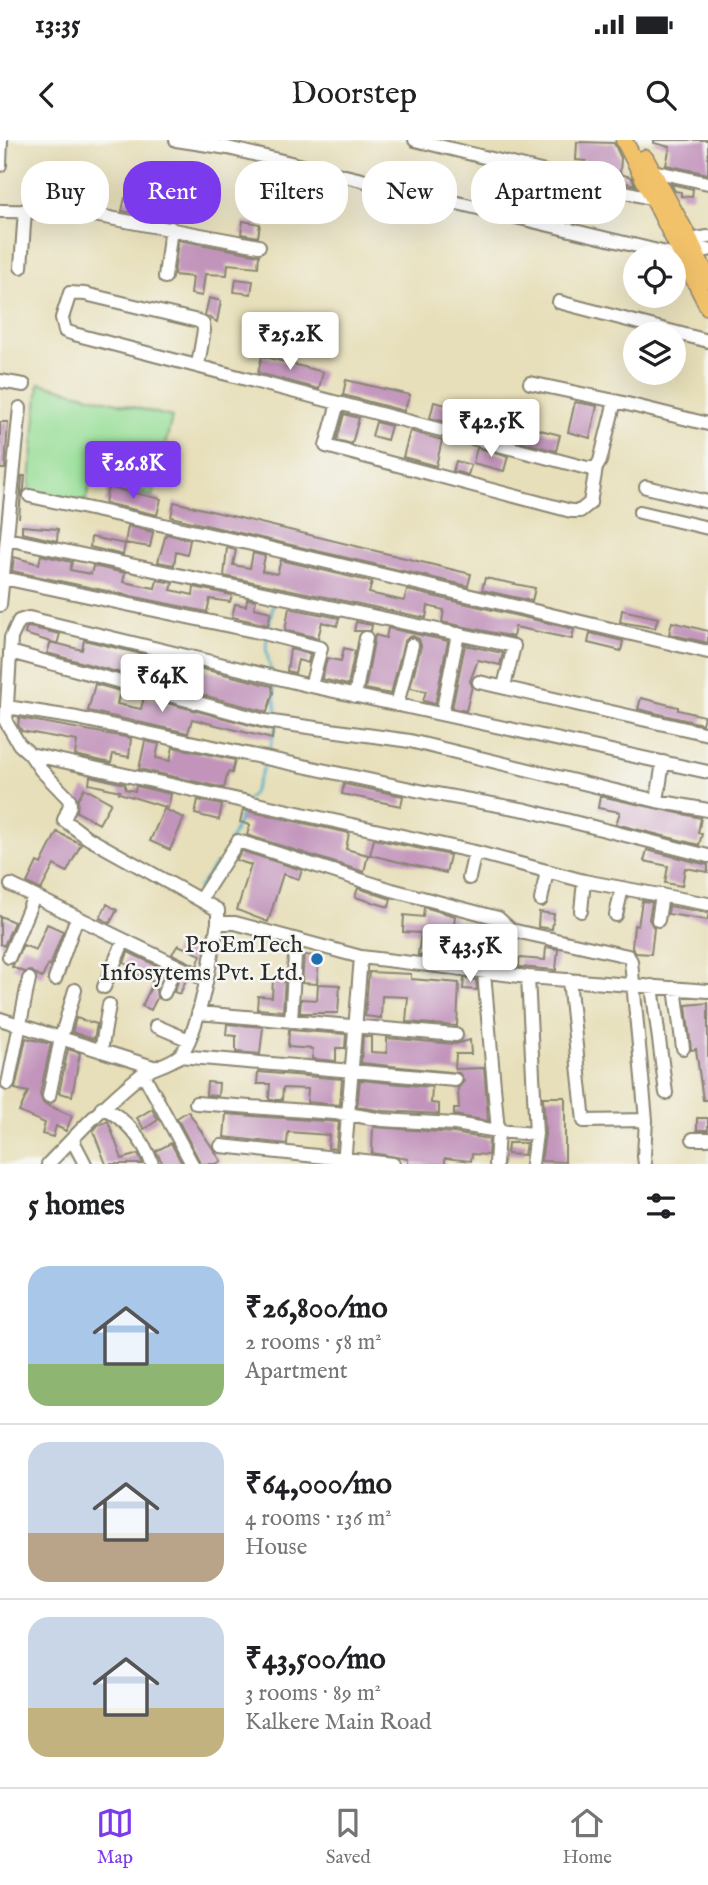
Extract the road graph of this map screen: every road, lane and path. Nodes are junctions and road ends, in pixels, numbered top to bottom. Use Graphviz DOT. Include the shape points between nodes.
graph roads {
  1 [pos="1,140"];
  2 [pos="176,140"];
  3 [pos="415,140"];
  4 [pos="624,140"];
  5 [pos="636,140"];
  6 [pos="0,165"];
  7 [pos="653,171"];
  8 [pos="708,183"];
  9 [pos="654,199"];
  10 [pos="21,210"];
  11 [pos="0,211"];
  12 [pos="109,217"];
  13 [pos="25,224"];
  14 [pos="171,228"];
  15 [pos="708,237"];
  16 [pos="259,246"];
  17 [pos="694,249"];
  18 [pos="21,267"];
  19 [pos="165,277"];
  20 [pos="708,279"];
  21 [pos="559,302"];
  22 [pos="708,307"];
  23 [pos="708,341"];
  24 [pos="198,365"];
  25 [pos="0,381"];
  26 [pos="530,383"];
  27 [pos="24,385"];
  28 [pos="615,401"];
  29 [pos="338,403"];
  30 [pos="20,408"];
  31 [pos="708,424"];
  32 [pos="596,468"];
  33 [pos="646,487"];
  34 [pos="30,496"];
  35 [pos="708,502"];
  36 [pos="640,512"];
  37 [pos="708,528"];
  38 [pos="7,539"];
  39 [pos="3,578"];
  40 [pos="0,605"];
  41 [pos="458,634"];
  42 [pos="6,635"];
  43 [pos="366,638"];
  44 [pos="412,645"];
  45 [pos="10,652"];
  46 [pos="708,652"];
  47 [pos="4,677"];
  48 [pos="480,682"];
  49 [pos="311,686"];
  50 [pos="504,686"];
  51 [pos="355,695"];
  52 [pos="397,705"];
  53 [pos="7,707"];
  54 [pos="442,714"];
  55 [pos="3,721"];
  56 [pos="708,734"];
  57 [pos="6,737"];
  58 [pos="30,754"];
  59 [pos="663,762"];
  60 [pos="708,772"];
  61 [pos="657,801"];
  62 [pos="708,810"];
  63 [pos="475,852"];
  64 [pos="708,856"];
  65 [pos="547,871"];
  66 [pos="469,878"];
  67 [pos="584,881"];
  68 [pos="11,885"];
  69 [pos="622,888"];
  70 [pos="662,895"];
  71 [pos="34,896"];
  72 [pos="706,899"];
  73 [pos="200,900"];
  74 [pos="541,900"];
  75 [pos="580,911"];
  76 [pos="617,915"];
  77 [pos="77,917"];
  78 [pos="658,920"];
  79 [pos="218,923"];
  80 [pos="124,940"];
  81 [pos="296,940"];
  82 [pos="9,957"];
  83 [pos="361,957"];
  84 [pos="176,965"];
  85 [pos="484,973"];
  86 [pos="528,977"];
  87 [pos="29,979"];
  88 [pos="55,979"];
  89 [pos="206,980"];
  90 [pos="569,980"];
  91 [pos="632,984"];
  92 [pos="652,986"];
  93 [pos="104,987"];
  94 [pos="675,988"];
  95 [pos="75,990"];
  96 [pos="708,990"];
  97 [pos="163,993"];
  98 [pos="109,1005"];
  99 [pos="198,1013"];
  100 [pos="0,1019"];
  101 [pos="290,1021"];
  102 [pos="19,1025"];
  103 [pos="156,1026"];
  104 [pos="355,1026"];
  105 [pos="456,1035"];
  106 [pos="61,1038"];
  107 [pos="189,1041"];
  108 [pos="683,1048"];
  109 [pos="101,1051"];
  110 [pos="179,1056"];
  111 [pos="148,1070"];
  112 [pos="352,1071"];
  113 [pos="455,1080"];
  114 [pos="8,1084"];
  115 [pos="666,1093"];
  116 [pos="49,1096"];
  117 [pos="196,1103"];
  118 [pos="102,1107"];
  119 [pos="348,1114"];
  120 [pos="646,1119"];
  121 [pos="498,1131"];
  122 [pos="536,1134"];
  123 [pos="72,1139"];
  124 [pos="693,1139"];
  125 [pos="708,1139"];
  126 [pos="220,1146"];
  127 [pos="345,1162"];
  128 [pos="48,1164"];
  129 [pos="85,1164"];
  130 [pos="152,1164"];
  131 [pos="192,1164"];
  132 [pos="393,1164"];
  133 [pos="496,1164"];
  134 [pos="532,1164"];
  135 [pos="645,1164"];
  1 -- 6 [label="street"];
  2 -- 17 [label="street"];
  3 -- 9 [label="street"];
  4 -- 9 [label="main road"];
  5 -- 7 [label="main road"];
  7 -- 8 [label="street"];
  7 -- 17 [label="main road"];
  9 -- 17 [label="main road"];
  10 -- 11 [label="street"];
  12 -- 14 [label="street"];
  13 -- 18 [label="street"];
  14 -- 16 [label="street"];
  14 -- 19 [label="street"];
  15 -- 17 [label="street"];
  17 -- 20 [label="main road"];
  17 -- 22 [label="main road"];
  21 -- 23 [label="street"];
  24 -- 24 [label="street" via="65,331 62,318 71,293 198,321 204,330"];
  24 -- 29 [label="street"];
  25 -- 27 [label="street"];
  26 -- 28 [label="street"];
  28 -- 31 [label="street"];
  28 -- 32 [label="street"];
  29 -- 32 [label="street"];
  29 -- 32 [label="street" via="326,446 571,511 580,512 590,503"];
  30 -- 38 [label="street"];
  33 -- 35 [label="street"];
  34 -- 46 [label="street"];
  36 -- 37 [label="street"];
  38 -- 39 [label="street"];
  38 -- 41 [label="street"];
  39 -- 40 [label="street"];
  39 -- 49 [label="street" via="321,648"];
  41 -- 50 [label="street" via="514,646"];
  41 -- 54 [label="street"];
  42 -- 45 [label="street"];
  42 -- 49 [label="street" via="19,621 29,618"];
  43 -- 51 [label="street"];
  44 -- 52 [label="street"];
  45 -- 47 [label="street"];
  45 -- 61 [label="street" via="265,721 410,741"];
  47 -- 53 [label="street"];
  48 -- 50 [label="street"];
  49 -- 51 [label="street"];
  50 -- 56 [label="street"];
  51 -- 52 [label="street"];
  52 -- 54 [label="street"];
  53 -- 55 [label="street"];
  53 -- 64 [label="street" via="526,810"];
  54 -- 59 [label="street"];
  55 -- 57 [label="street"];
  57 -- 58 [label="street"];
  58 -- 63 [label="street"];
  58 -- 73 [label="street" via="69,799 64,820"];
  59 -- 60 [label="street"];
  59 -- 61 [label="street"];
  61 -- 62 [label="street"];
  63 -- 65 [label="street"];
  63 -- 66 [label="street"];
  65 -- 67 [label="street"];
  65 -- 74 [label="street"];
  67 -- 69 [label="street"];
  67 -- 75 [label="street"];
  68 -- 71 [label="street"];
  69 -- 70 [label="street"];
  69 -- 76 [label="street"];
  70 -- 72 [label="street"];
  70 -- 78 [label="street"];
  71 -- 77 [label="street"];
  71 -- 82 [label="street"];
  73 -- 79 [label="street" via="218,910"];
  73 -- 91 [label="street" via="238,841 498,918 510,930 628,956"];
  77 -- 80 [label="street"];
  77 -- 88 [label="street"];
  79 -- 81 [label="street" via="235,923"];
  79 -- 89 [label="street"];
  80 -- 84 [label="street"];
  80 -- 93 [label="street"];
  81 -- 83 [label="street"];
  81 -- 101 [label="street"];
  83 -- 85 [label="street"];
  83 -- 104 [label="street"];
  84 -- 89 [label="street"];
  84 -- 97 [label="street"];
  85 -- 86 [label="street"];
  85 -- 121 [label="street"];
  86 -- 90 [label="street"];
  86 -- 122 [label="street"];
  87 -- 102 [label="street"];
  89 -- 99 [label="street"];
  90 -- 91 [label="street"];
  90 -- 120 [label="street" via="584,1121"];
  91 -- 92 [label="street"];
  91 -- 120 [label="street"];
  92 -- 94 [label="street"];
  92 -- 115 [label="street"];
  94 -- 96 [label="street"];
  94 -- 108 [label="street"];
  95 -- 106 [label="street"];
  98 -- 109 [label="street"];
  99 -- 101 [label="street"];
  99 -- 107 [label="street"];
  100 -- 102 [label="street"];
  101 -- 104 [label="street"];
  102 -- 106 [label="street"];
  102 -- 114 [label="street"];
  103 -- 107 [label="street"];
  104 -- 105 [label="street"];
  104 -- 112 [label="street"];
  106 -- 109 [label="street"];
  106 -- 116 [label="street"];
  107 -- 110 [label="street"];
  109 -- 111 [label="street"];
  110 -- 111 [label="street"];
  110 -- 112 [label="street"];
  111 -- 118 [label="street"];
  111 -- 131 [label="street"];
  112 -- 113 [label="street"];
  112 -- 119 [label="street"];
  117 -- 119 [label="street"];
  118 -- 123 [label="street"];
  118 -- 130 [label="street" via="115,1113 139,1138"];
  119 -- 121 [label="street"];
  119 -- 127 [label="street"];
  120 -- 135 [label="street"];
  121 -- 122 [label="street"];
  121 -- 133 [label="street"];
  122 -- 134 [label="street"];
  123 -- 128 [label="street"];
  123 -- 129 [label="street"];
  124 -- 125 [label="street"];
  126 -- 127 [label="street"];
  127 -- 132 [label="street"];
}
